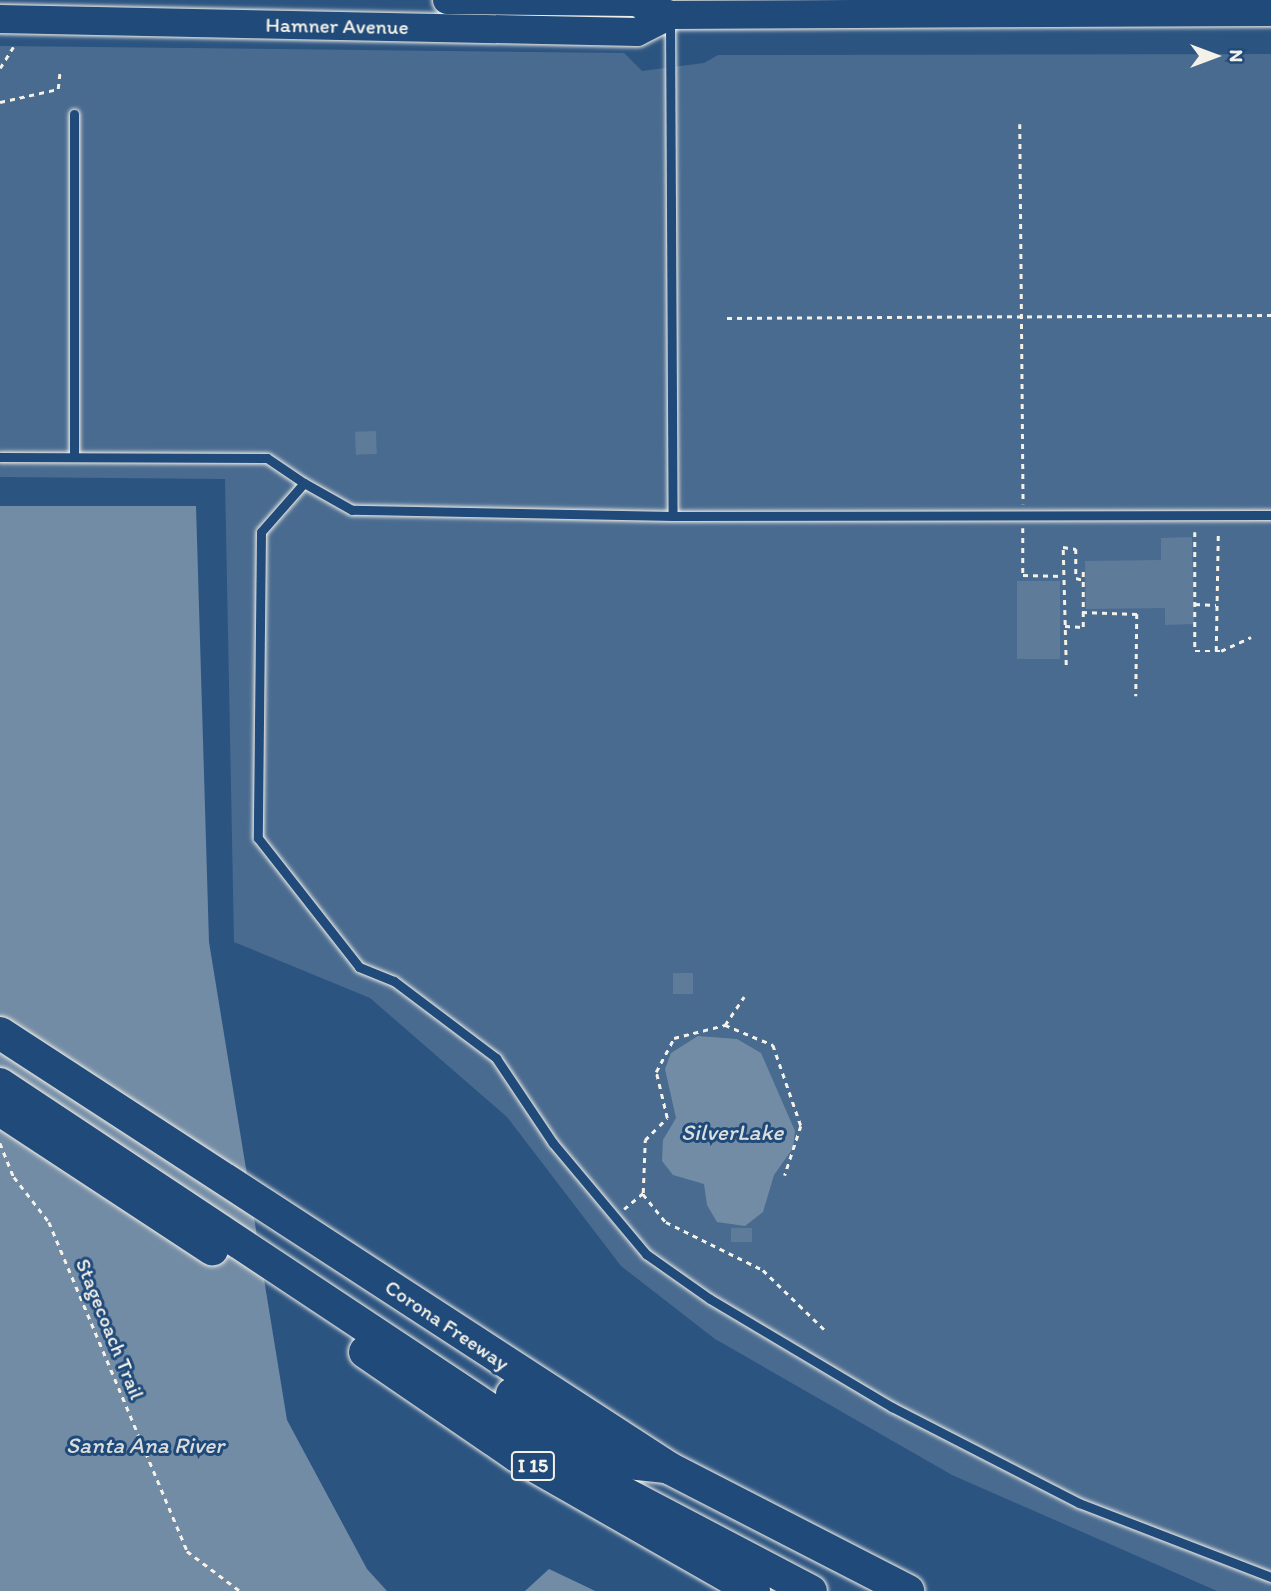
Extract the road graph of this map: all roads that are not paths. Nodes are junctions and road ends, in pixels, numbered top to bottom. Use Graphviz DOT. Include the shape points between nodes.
graph roads {
  1 [pos="447,0"];
  2 [pos="1271,12"];
  3 [pos="670,15"];
  4 [pos="0,19"];
  5 [pos="74,114"];
  6 [pos="0,457"];
  7 [pos="74,457"];
  8 [pos="304,482"];
  9 [pos="1271,515"];
  10 [pos="673,516"];
  11 [pos="0,1033"];
  12 [pos="0,1055"];
  13 [pos="0,1084"];
  14 [pos="0,1110"];
  15 [pos="309,1245"];
  16 [pos="320,1309"];
  17 [pos="1271,1577"];
  18 [pos="754,1591"];
  19 [pos="811,1591"];
  20 [pos="908,1591"];
  1 -- 3 [label="main road, Hamner Avenue" via="635,2"];
  2 -- 3 [label="main road, Hamner Avenue"];
  3 -- 4 [label="main road, Hamner Avenue" via="637,32"];
  3 -- 10 [label="lane"];
  5 -- 7 [label="lane"];
  6 -- 7 [label="lane"];
  7 -- 8 [label="lane" via="267,458"];
  8 -- 10 [label="lane" via="352,510"];
  8 -- 17 [label="lane" via="261,532 258,838 359,967 394,981 496,1058 552,1143 646,1254 710,1299 892,1407 1079,1503"];
  9 -- 10 [label="lane"];
  11 -- 15 [label="highway, Corona Freeway"];
  12 -- 15 [label="highway"];
  13 -- 16 [label="highway"];
  14 -- 16 [label="highway, I 15"];
  15 -- 20 [label="highway, Corona Freeway" via="668,1468"];
  16 -- 18 [label="highway, I 15" via="517,1456"];
  16 -- 19 [label="highway" via="586,1473"];
}
